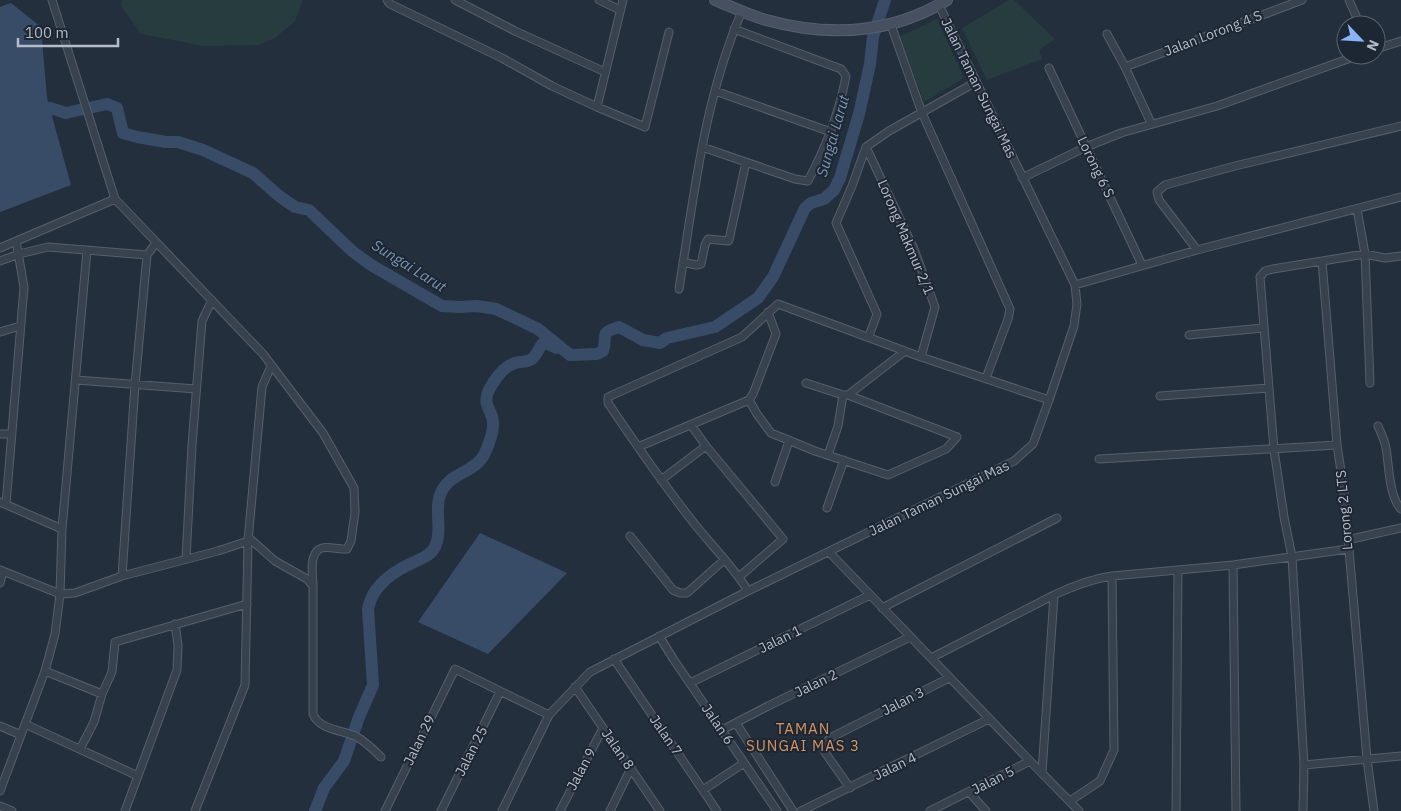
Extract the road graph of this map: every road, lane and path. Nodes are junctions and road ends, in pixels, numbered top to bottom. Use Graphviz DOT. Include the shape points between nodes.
graph roads {
  1 [pos="52,0"];
  2 [pos="387,0"];
  3 [pos="455,0"];
  4 [pos="599,0"];
  5 [pos="623,0"];
  6 [pos="715,0"];
  7 [pos="1302,0"];
  8 [pos="1349,0"];
  9 [pos="943,2"];
  10 [pos="620,10"];
  11 [pos="742,11"];
  12 [pos="1356,15"];
  13 [pos="891,25"];
  14 [pos="734,29"];
  15 [pos="669,32"];
  16 [pos="1107,34"];
  17 [pos="1401,41"];
  18 [pos="1386,45"];
  19 [pos="1336,63"];
  20 [pos="1124,67"];
  21 [pos="1049,68"];
  22 [pos="605,72"];
  23 [pos="976,82"];
  24 [pos="715,91"];
  25 [pos="597,107"];
  26 [pos="922,113"];
  27 [pos="1151,123"];
  28 [pos="1401,126"];
  29 [pos="831,132"];
  30 [pos="702,147"];
  31 [pos="866,147"];
  32 [pos="1086,147"];
  33 [pos="746,162"];
  34 [pos="1022,178"];
  35 [pos="1401,197"];
  36 [pos="116,199"];
  37 [pos="1357,209"];
  38 [pos="16,241"];
  39 [pos="156,243"];
  40 [pos="0,248"];
  41 [pos="87,250"];
  42 [pos="1197,250"];
  43 [pos="18,254"];
  44 [pos="1365,254"];
  45 [pos="147,255"];
  46 [pos="1401,256"];
  47 [pos="0,261"];
  48 [pos="1322,261"];
  49 [pos="683,262"];
  50 [pos="1142,265"];
  51 [pos="1075,285"];
  52 [pos="678,289"];
  53 [pos="212,300"];
  54 [pos="768,312"];
  55 [pos="20,326"];
  56 [pos="1263,328"];
  57 [pos="0,332"];
  58 [pos="1189,335"];
  59 [pos="869,336"];
  60 [pos="905,351"];
  61 [pos="921,357"];
  62 [pos="271,366"];
  63 [pos="986,378"];
  64 [pos="76,380"];
  65 [pos="806,383"];
  66 [pos="1370,384"];
  67 [pos="135,385"];
  68 [pos="1269,388"];
  69 [pos="196,389"];
  70 [pos="846,395"];
  71 [pos="1160,396"];
  72 [pos="749,400"];
  73 [pos="1049,400"];
  74 [pos="691,425"];
  75 [pos="1378,426"];
  76 [pos="0,434"];
  77 [pos="12,434"];
  78 [pos="789,441"];
  79 [pos="1337,445"];
  80 [pos="638,446"];
  81 [pos="706,446"];
  82 [pos="1274,450"];
  83 [pos="828,455"];
  84 [pos="1099,459"];
  85 [pos="844,460"];
  86 [pos="661,480"];
  87 [pos="775,482"];
  88 [pos="3,503"];
  89 [pos="827,508"];
  90 [pos="1401,510"];
  91 [pos="1056,518"];
  92 [pos="1401,528"];
  93 [pos="62,529"];
  94 [pos="630,536"];
  95 [pos="248,539"];
  96 [pos="1347,540"];
  97 [pos="1348,549"];
  98 [pos="828,552"];
  99 [pos="1292,558"];
  100 [pos="186,559"];
  101 [pos="724,560"];
  102 [pos="1233,565"];
  103 [pos="1178,570"];
  104 [pos="1,571"];
  105 [pos="122,576"];
  106 [pos="1112,576"];
  107 [pos="739,577"];
  108 [pos="0,583"];
  109 [pos="313,586"];
  110 [pos="748,591"];
  111 [pos="60,594"];
  112 [pos="870,595"];
  113 [pos="1054,595"];
  114 [pos="247,604"];
  115 [pos="882,608"];
  116 [pos="175,624"];
  117 [pos="659,636"];
  118 [pos="910,637"];
  119 [pos="931,658"];
  120 [pos="614,660"];
  121 [pos="45,670"];
  122 [pos="949,678"];
  123 [pos="690,684"];
  124 [pos="576,687"];
  125 [pos="500,692"];
  126 [pos="102,694"];
  127 [pos="549,715"];
  128 [pos="989,719"];
  129 [pos="736,723"];
  130 [pos="25,724"];
  131 [pos="0,726"];
  132 [pos="603,728"];
  133 [pos="722,730"];
  134 [pos="21,735"];
  135 [pos="80,749"];
  136 [pos="1401,756"];
  137 [pos="381,757"];
  138 [pos="1367,759"];
  139 [pos="1030,761"];
  140 [pos="744,763"];
  141 [pos="1304,765"];
  142 [pos="631,768"];
  143 [pos="1042,773"];
  144 [pos="138,776"];
  145 [pos="850,788"];
  146 [pos="703,790"];
  147 [pos="0,791"];
  148 [pos="969,792"];
  149 [pos="1070,801"];
  150 [pos="0,806"];
  151 [pos="12,811"];
  152 [pos="126,811"];
  153 [pos="195,811"];
  154 [pos="385,811"];
  155 [pos="441,811"];
  156 [pos="502,811"];
  157 [pos="560,811"];
  158 [pos="610,811"];
  159 [pos="660,811"];
  160 [pos="717,811"];
  161 [pos="777,811"];
  162 [pos="793,811"];
  163 [pos="801,811"];
  164 [pos="930,811"];
  165 [pos="986,811"];
  166 [pos="1079,811"];
  167 [pos="1176,811"];
  168 [pos="1236,811"];
  169 [pos="1303,811"];
  170 [pos="1374,811"];
  1 -- 36 [label="street"];
  2 -- 25 [label="street"];
  3 -- 22 [label="street" via="515,32"];
  4 -- 10 [label="street"];
  5 -- 10 [label="street"];
  6 -- 11 [label="street"];
  7 -- 20 [label="street, Jalan Lorong 4 S"];
  8 -- 12 [label="street"];
  9 -- 13 [label="street"];
  9 -- 23 [label="street, Jalan Taman Sungai Mas"];
  10 -- 22 [label="street"];
  11 -- 13 [label="street" via="765,20 842,32"];
  11 -- 14 [label="street"];
  13 -- 26 [label="street"];
  14 -- 24 [label="street"];
  14 -- 29 [label="street" via="841,69 846,76"];
  15 -- 25 [label="street" via="645,127"];
  16 -- 20 [label="street"];
  17 -- 18 [label="street"];
  19 -- 27 [label="street" via="1217,106"];
  20 -- 27 [label="street"];
  21 -- 32 [label="street, Lorong 6 S"];
  22 -- 25 [label="street"];
  23 -- 26 [label="street"];
  23 -- 34 [label="street, Jalan Taman Sungai Mas"];
  24 -- 29 [label="street"];
  24 -- 30 [label="street"];
  26 -- 31 [label="street"];
  26 -- 63 [label="street" via="1010,309"];
  27 -- 32 [label="street"];
  28 -- 42 [label="street" via="1164,186 1157,192 1160,200"];
  29 -- 33 [label="street" via="808,181"];
  30 -- 33 [label="street"];
  30 -- 49 [label="street"];
  31 -- 59 [label="street" via="836,223 877,314"];
  31 -- 61 [label="street, Lorong Makmur 2/1" via="914,248 935,306"];
  32 -- 34 [label="street"];
  32 -- 50 [label="street, Lorong 6 S"];
  33 -- 49 [label="street" via="730,240 710,238 701,264"];
  34 -- 51 [label="street, Jalan Taman Sungai Mas"];
  35 -- 37 [label="street"];
  36 -- 38 [label="street"];
  36 -- 39 [label="street"];
  37 -- 42 [label="street"];
  37 -- 44 [label="street"];
  38 -- 40 [label="street"];
  38 -- 43 [label="street"];
  39 -- 45 [label="street"];
  39 -- 53 [label="street"];
  41 -- 43 [label="street" via="48,247"];
  41 -- 45 [label="street"];
  41 -- 64 [label="street"];
  42 -- 50 [label="street"];
  43 -- 47 [label="street"];
  43 -- 55 [label="street" via="24,287"];
  44 -- 46 [label="street" via="1385,258"];
  44 -- 48 [label="street"];
  44 -- 66 [label="street"];
  45 -- 67 [label="street"];
  48 -- 56 [label="street" via="1265,271 1260,277"];
  48 -- 79 [label="street, Lorong 2 LTS"];
  49 -- 52 [label="street"];
  50 -- 51 [label="street"];
  51 -- 73 [label="street, Jalan Taman Sungai Mas" via="1074,326"];
  53 -- 62 [label="street"];
  53 -- 69 [label="street" via="202,321"];
  54 -- 59 [label="street" via="778,304"];
  54 -- 72 [label="street" via="776,334"];
  54 -- 80 [label="street" via="742,337 608,397 608,403"];
  55 -- 57 [label="street"];
  55 -- 77 [label="street"];
  56 -- 58 [label="street"];
  56 -- 68 [label="street"];
  59 -- 60 [label="street"];
  60 -- 61 [label="street"];
  60 -- 70 [label="street"];
  61 -- 63 [label="street"];
  62 -- 95 [label="street" via="262,387"];
  62 -- 109 [label="street" via="323,433 354,488 351,541 347,549 322,548 314,554"];
  63 -- 73 [label="street"];
  64 -- 67 [label="street"];
  64 -- 93 [label="street"];
  65 -- 70 [label="street"];
  67 -- 69 [label="street"];
  67 -- 105 [label="street"];
  68 -- 71 [label="street"];
  68 -- 82 [label="street"];
  69 -- 100 [label="street"];
  70 -- 83 [label="street"];
  70 -- 85 [label="street" via="957,437 946,448 891,474"];
  72 -- 74 [label="street"];
  72 -- 78 [label="street" via="771,432"];
  73 -- 98 [label="street, Jalan Taman Sungai Mas" via="1033,444 1014,461"];
  74 -- 80 [label="street"];
  74 -- 81 [label="street"];
  75 -- 90 [label="street" via="1386,446 1393,492"];
  76 -- 77 [label="street"];
  77 -- 88 [label="street"];
  78 -- 83 [label="street"];
  78 -- 87 [label="street"];
  79 -- 82 [label="street"];
  79 -- 96 [label="street, Lorong 2 LTS"];
  80 -- 86 [label="street"];
  81 -- 86 [label="street"];
  81 -- 107 [label="street" via="782,539"];
  82 -- 84 [label="street"];
  82 -- 99 [label="street"];
  83 -- 85 [label="street"];
  85 -- 89 [label="street"];
  86 -- 101 [label="street"];
  88 -- 93 [label="street"];
  91 -- 115 [label="street"];
  92 -- 96 [label="street"];
  93 -- 111 [label="street"];
  94 -- 101 [label="street" via="673,590 680,593 687,593"];
  95 -- 100 [label="street"];
  95 -- 109 [label="street"];
  95 -- 114 [label="street"];
  96 -- 97 [label="street, Lorong 2 LTS"];
  97 -- 99 [label="street"];
  97 -- 138 [label="street, Lorong 2 LTS"];
  98 -- 110 [label="street, Jalan Taman Sungai Mas"];
  98 -- 112 [label="street"];
  99 -- 102 [label="street"];
  99 -- 141 [label="street"];
  100 -- 105 [label="street"];
  101 -- 107 [label="street"];
  102 -- 103 [label="street"];
  102 -- 168 [label="street"];
  103 -- 106 [label="street"];
  103 -- 167 [label="street"];
  104 -- 108 [label="street"];
  104 -- 111 [label="street"];
  105 -- 111 [label="street" via="75,593"];
  106 -- 113 [label="street" via="1095,578"];
  106 -- 149 [label="street" via="1114,750 1100,781"];
  107 -- 110 [label="street"];
  109 -- 137 [label="street" via="315,720 358,737"];
  110 -- 117 [label="street, Jalan Taman Sungai Mas"];
  111 -- 121 [label="street" via="55,634"];
  112 -- 115 [label="street"];
  112 -- 123 [label="street, Jalan 1"];
  113 -- 119 [label="street"];
  113 -- 143 [label="street"];
  114 -- 116 [label="street"];
  114 -- 153 [label="street" via="245,685"];
  115 -- 118 [label="street"];
  116 -- 126 [label="street" via="115,642 112,672"];
  116 -- 144 [label="street" via="177,670"];
  117 -- 120 [label="street, Jalan Taman Sungai Mas"];
  117 -- 123 [label="street, Jalan 6"];
  118 -- 119 [label="street"];
  118 -- 129 [label="street, Jalan 2"];
  119 -- 122 [label="street"];
  120 -- 124 [label="street, Jalan Taman Sungai Mas" via="590,672"];
  120 -- 146 [label="street, Jalan 7"];
  121 -- 126 [label="street"];
  121 -- 130 [label="street"];
  122 -- 128 [label="street"];
  122 -- 145 [label="street, Jalan 3" via="830,738 824,751"];
  123 -- 133 [label="street, Jalan 6"];
  124 -- 127 [label="street, Jalan Taman Sungai Mas"];
  124 -- 132 [label="street, Jalan 8"];
  125 -- 127 [label="street"];
  125 -- 154 [label="street, Jalan 29" via="455,669"];
  125 -- 155 [label="street, Jalan 25"];
  126 -- 135 [label="street" via="94,722"];
  127 -- 156 [label="street, Jalan Taman Sungai Mas"];
  128 -- 139 [label="street"];
  128 -- 145 [label="street, Jalan 4"];
  129 -- 133 [label="street, Jalan 2"];
  129 -- 162 [label="street"];
  130 -- 134 [label="street"];
  130 -- 135 [label="street"];
  131 -- 134 [label="street"];
  132 -- 142 [label="street, Jalan 8"];
  132 -- 157 [label="street, Jalan 9"];
  133 -- 140 [label="street, Jalan 6"];
  134 -- 147 [label="street"];
  135 -- 144 [label="street"];
  136 -- 138 [label="street"];
  138 -- 141 [label="street"];
  138 -- 170 [label="street, Lorong 2 LTS"];
  139 -- 143 [label="street"];
  139 -- 148 [label="street, Jalan 5"];
  140 -- 146 [label="street"];
  140 -- 161 [label="street, Jalan 6"];
  141 -- 169 [label="street"];
  142 -- 158 [label="street"];
  142 -- 159 [label="street, Jalan 8"];
  143 -- 149 [label="street"];
  144 -- 152 [label="street"];
  145 -- 163 [label="street, Jalan 4"];
  146 -- 160 [label="street, Jalan 7"];
  148 -- 164 [label="street, Jalan 5"];
  148 -- 165 [label="street"];
  149 -- 166 [label="street"];
  150 -- 151 [label="street"];
}
